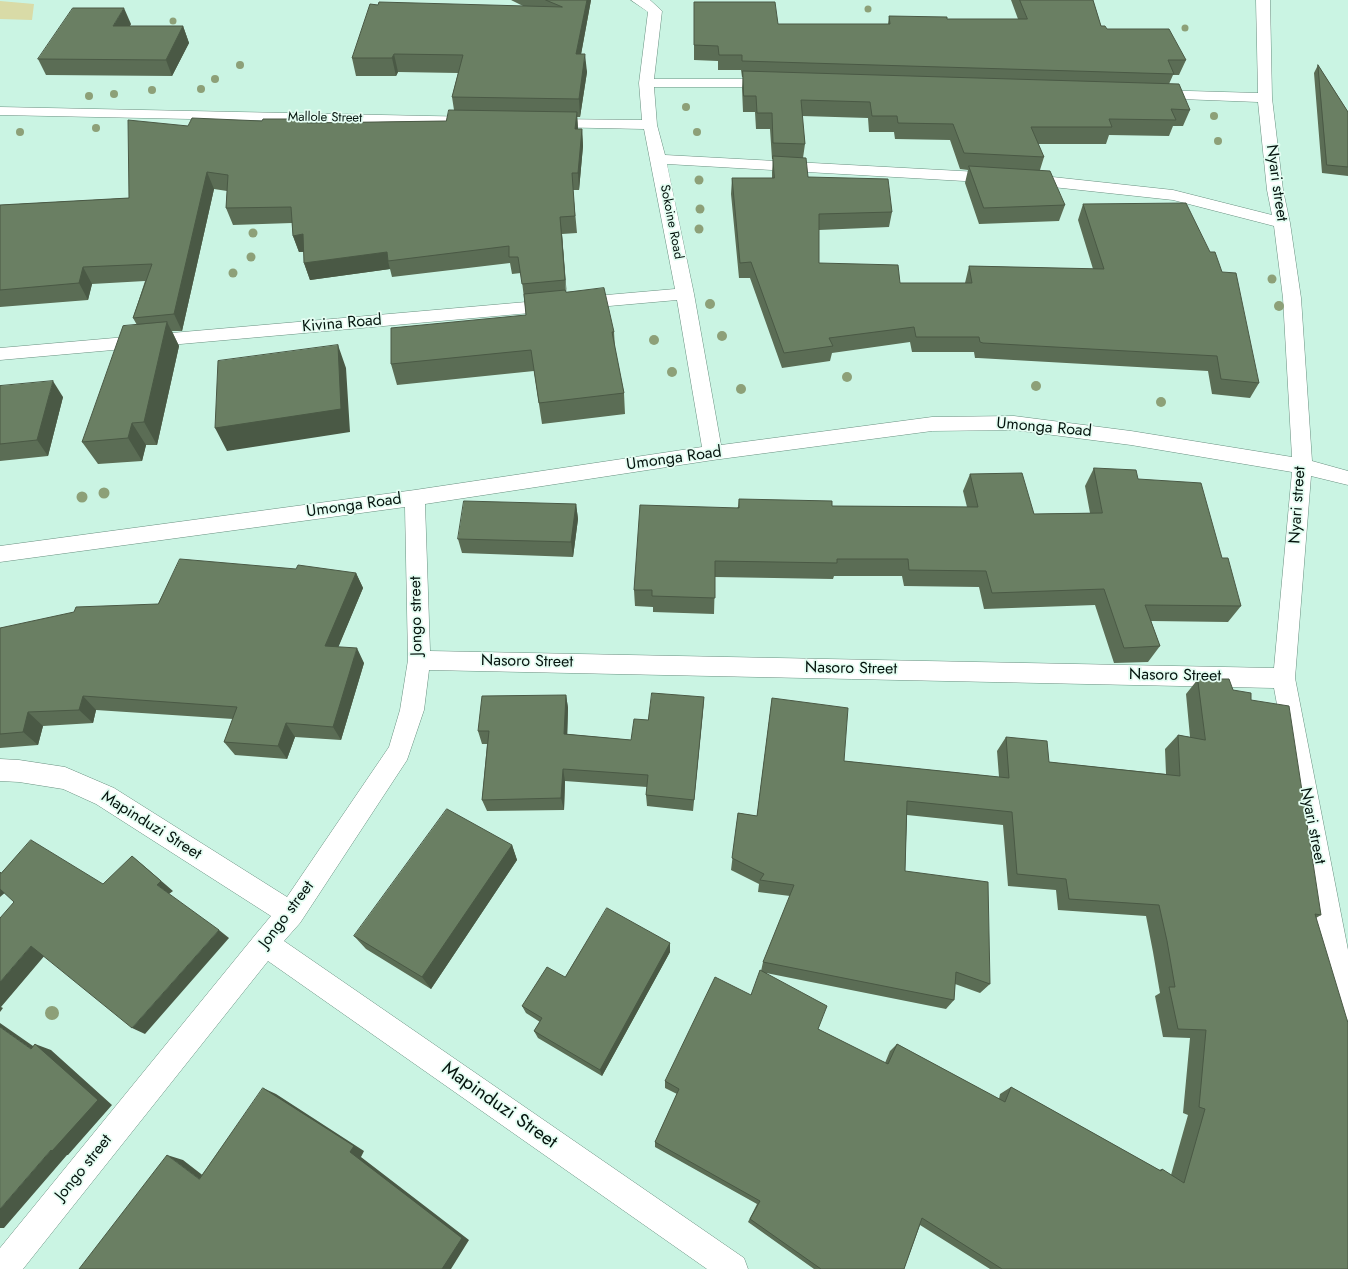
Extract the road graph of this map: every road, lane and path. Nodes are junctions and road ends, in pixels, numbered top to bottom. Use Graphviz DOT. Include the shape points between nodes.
graph roads {
  1 [pos="642,0"];
  2 [pos="661,0"];
  3 [pos="1264,0"];
  4 [pos="646,83"];
  5 [pos="787,83"];
  6 [pos="1138,94"];
  7 [pos="1266,98"];
  8 [pos="0,112"];
  9 [pos="491,122"];
  10 [pos="539,122"];
  11 [pos="650,125"];
  12 [pos="658,159"];
  13 [pos="1282,223"];
  14 [pos="685,294"];
  15 [pos="0,354"];
  16 [pos="713,453"];
  17 [pos="1302,466"];
  18 [pos="1348,478"];
  19 [pos="415,498"];
  20 [pos="0,554"];
  21 [pos="419,660"];
  22 [pos="1284,678"];
  23 [pos="0,770"];
  24 [pos="290,914"];
  25 [pos="265,943"];
  26 [pos="1348,1006"];
  27 [pos="3,1269"];
  28 [pos="733,1269"];
  1 -- 2 [label="street"];
  1 -- 4 [label="street, Sokoine Road" via="655,11"];
  3 -- 7 [label="street, Nyari street"];
  4 -- 5 [label="street"];
  4 -- 11 [label="street, Sokoine Road"];
  6 -- 7 [label="street"];
  7 -- 13 [label="street, Nyari street" via="1275,190"];
  8 -- 9 [label="street, Mallole Street"];
  10 -- 11 [label="street"];
  11 -- 12 [label="street, Sokoine Road"];
  12 -- 13 [label="street" via="1042,181 1173,195"];
  12 -- 14 [label="street, Sokoine Road"];
  13 -- 17 [label="street, Nyari street" via="1292,298"];
  14 -- 15 [label="street, Kivina Road"];
  14 -- 16 [label="street, Sokoine Road"];
  16 -- 17 [label="street, Umonga Road" via="932,424 1014,422"];
  16 -- 19 [label="street, Umonga Road"];
  17 -- 18 [label="street, Umonga Road"];
  17 -- 22 [label="street, Nyari street"];
  19 -- 20 [label="street, Umonga Road"];
  19 -- 21 [label="street, Jongo street"];
  21 -- 22 [label="street, Nasoro Street"];
  21 -- 24 [label="street, Jongo street" via="412,710 399,752"];
  22 -- 26 [label="street, Nyari street" via="1338,967"];
  23 -- 24 [label="street, Mapinduzi Street" via="65,778 105,796"];
  24 -- 25 [label="street, Jongo street"];
  25 -- 27 [label="street, Jongo street"];
  25 -- 28 [label="street, Mapinduzi Street"];
}
